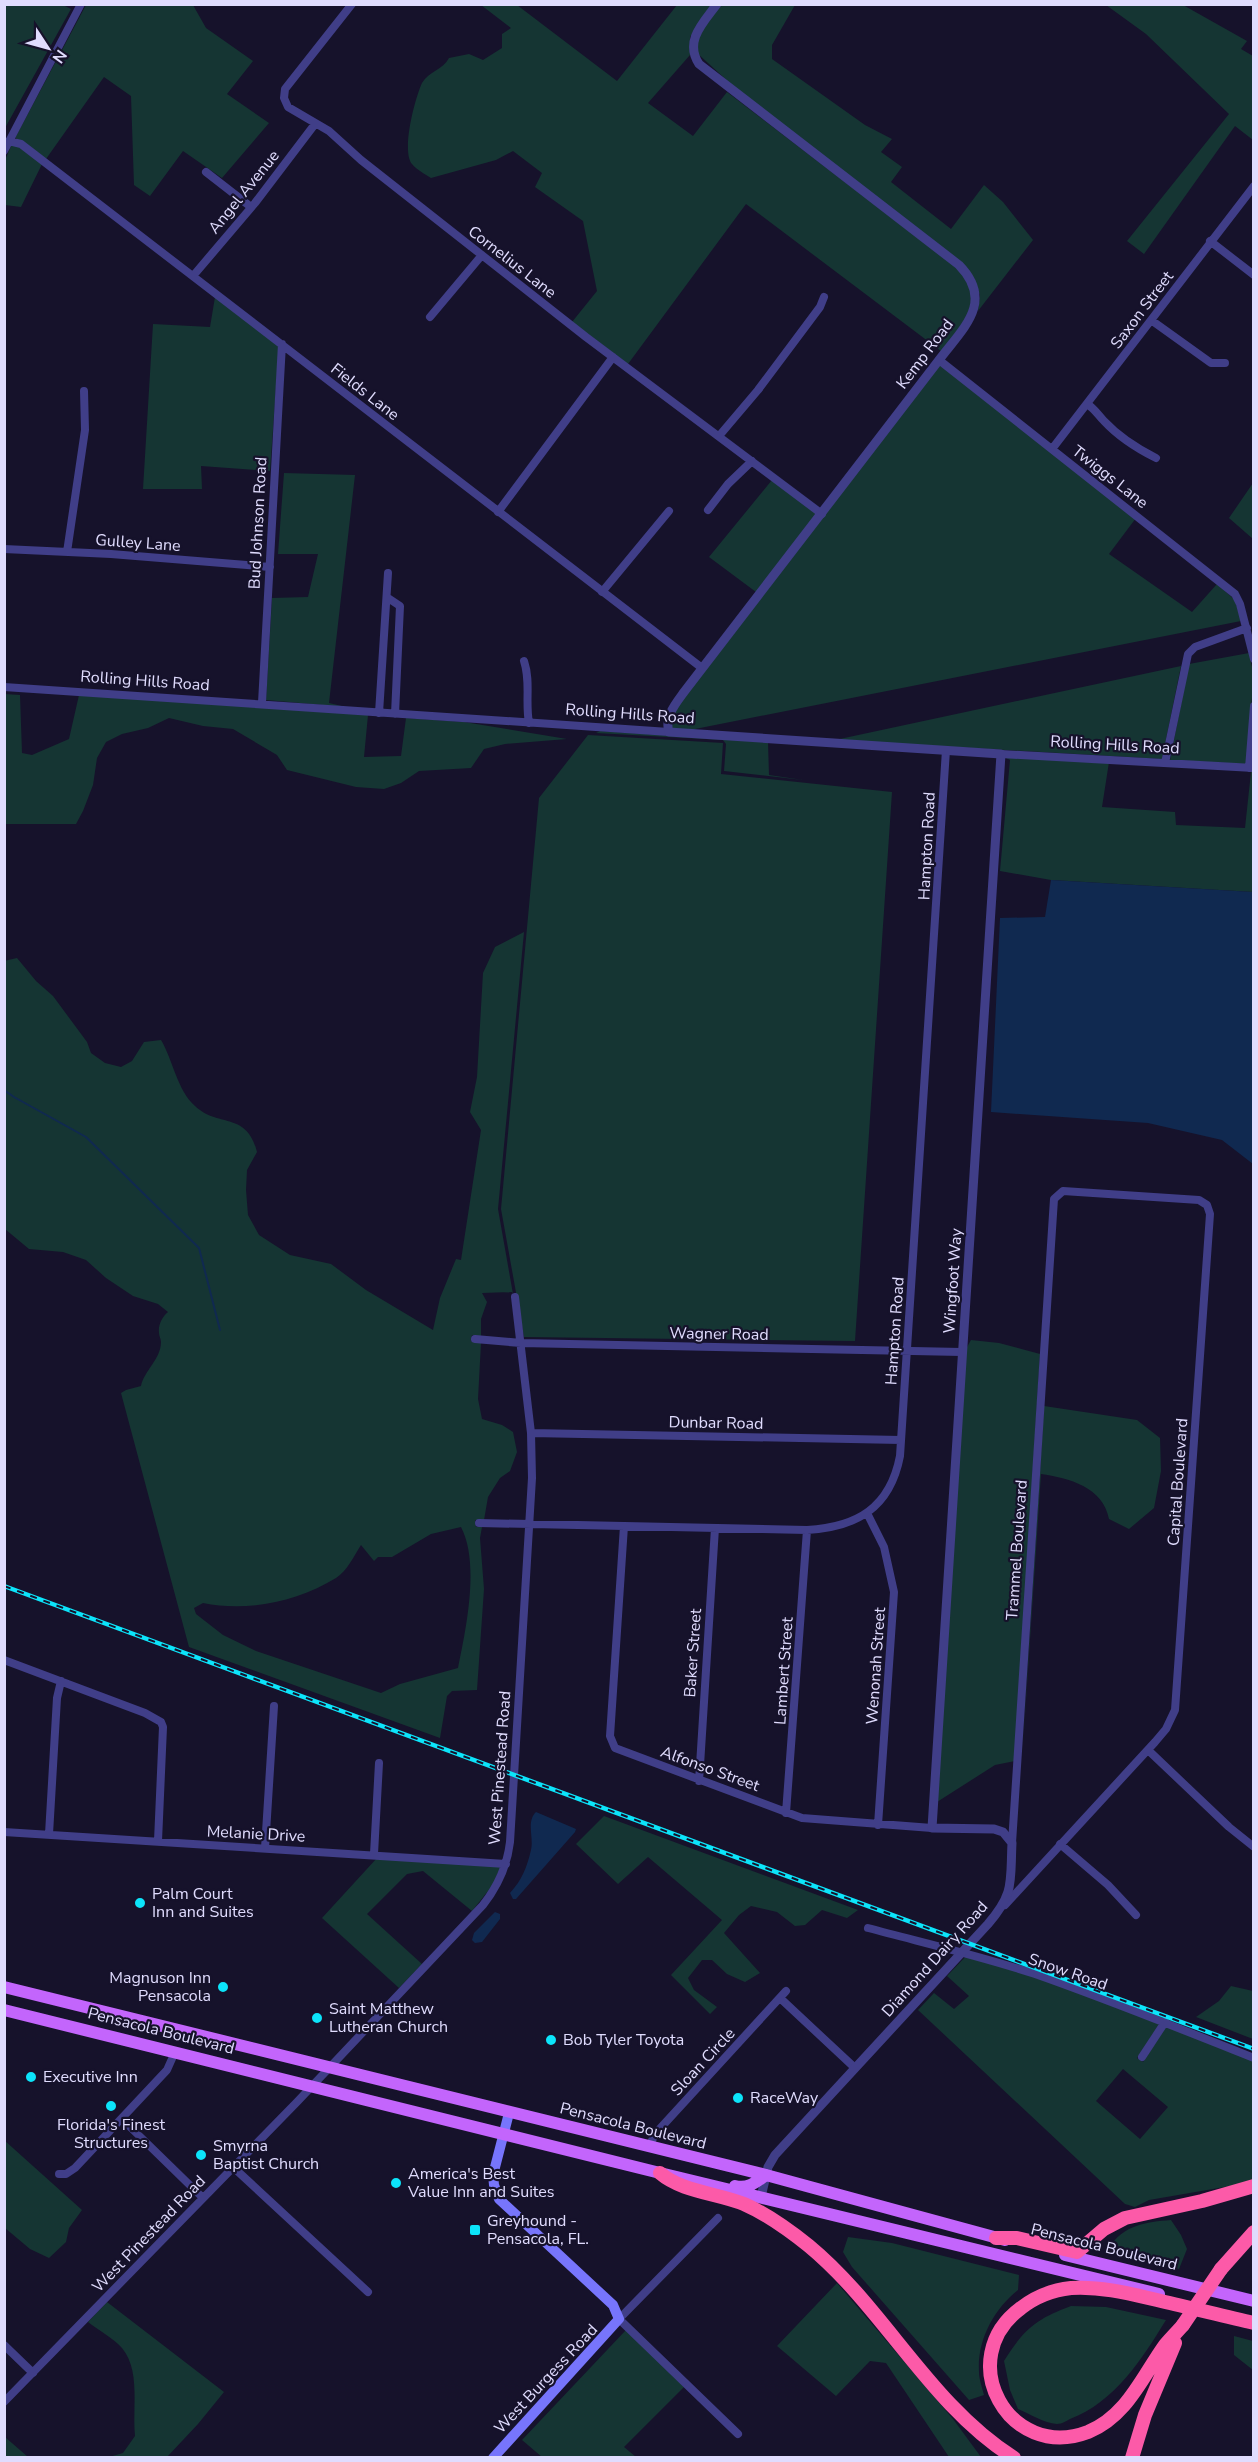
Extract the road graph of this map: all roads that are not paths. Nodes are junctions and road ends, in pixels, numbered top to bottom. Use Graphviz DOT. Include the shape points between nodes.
graph roads {
  1 [pos="81,4"];
  2 [pos="352,4"];
  3 [pos="717,4"];
  4 [pos="315,123"];
  5 [pos="9,141"];
  6 [pos="4,151"];
  7 [pos="206,172"];
  8 [pos="1254,186"];
  9 [pos="251,207"];
  10 [pos="1210,242"];
  11 [pos="482,255"];
  12 [pos="1254,275"];
  13 [pos="193,276"];
  14 [pos="824,297"];
  15 [pos="430,317"];
  16 [pos="1151,320"];
  17 [pos="282,344"];
  18 [pos="613,357"];
  19 [pos="939,360"];
  20 [pos="1225,363"];
  21 [pos="84,391"];
  22 [pos="1088,404"];
  23 [pos="719,436"];
  24 [pos="1052,449"];
  25 [pos="1156,459"];
  26 [pos="752,461"];
  27 [pos="708,510"];
  28 [pos="669,511"];
  29 [pos="498,512"];
  30 [pos="822,514"];
  31 [pos="4,549"];
  32 [pos="67,552"];
  33 [pos="270,567"];
  34 [pos="388,573"];
  35 [pos="602,592"];
  36 [pos="388,598"];
  37 [pos="1247,628"];
  38 [pos="1254,659"];
  39 [pos="524,661"];
  40 [pos="702,668"];
  41 [pos="4,687"];
  42 [pos="262,703"];
  43 [pos="1254,706"];
  44 [pos="379,713"];
  45 [pos="395,714"];
  46 [pos="529,723"];
  47 [pos="669,732"];
  48 [pos="946,750"];
  49 [pos="1001,754"];
  50 [pos="1165,763"];
  51 [pos="1251,768"];
  52 [pos="1056,1195"];
  53 [pos="515,1297"];
  54 [pos="475,1339"];
  55 [pos="521,1343"];
  56 [pos="907,1351"];
  57 [pos="962,1352"];
  58 [pos="531,1433"];
  59 [pos="901,1440"];
  60 [pos="867,1513"];
  61 [pos="479,1523"];
  62 [pos="530,1524"];
  63 [pos="624,1526"];
  64 [pos="716,1528"];
  65 [pos="807,1530"];
  66 [pos="4,1660"];
  67 [pos="61,1681"];
  68 [pos="274,1706"];
  69 [pos="1148,1750"];
  70 [pos="379,1763"];
  71 [pos="699,1781"];
  72 [pos="933,1810"];
  73 [pos="786,1813"];
  74 [pos="878,1825"];
  75 [pos="932,1827"];
  76 [pos="952,1828"];
  77 [pos="4,1832"];
  78 [pos="49,1834"];
  79 [pos="158,1841"];
  80 [pos="1012,1843"];
  81 [pos="1060,1844"];
  82 [pos="1254,1847"];
  83 [pos="265,1848"];
  84 [pos="374,1854"];
  85 [pos="506,1864"];
  86 [pos="1004,1906"];
  87 [pos="1136,1915"];
  88 [pos="868,1928"];
  89 [pos="963,1952"];
  90 [pos="4,1987"];
  91 [pos="4,2010"];
  92 [pos="127,2017"];
  93 [pos="1165,2022"];
  94 [pos="122,2037"];
  95 [pos="212,2037"];
  96 [pos="175,2052"];
  97 [pos="1142,2058"];
  98 [pos="1254,2058"];
  99 [pos="205,2059"];
  100 [pos="328,2068"];
  101 [pos="855,2068"];
  102 [pos="312,2086"];
  103 [pos="509,2113"];
  104 [pos="122,2119"];
  105 [pos="504,2134"];
  106 [pos="649,2147"];
  107 [pos="666,2151"];
  108 [pos="233,2167"];
  109 [pos="661,2170"];
  110 [pos="59,2174"];
  111 [pos="766,2175"];
  112 [pos="1254,2186"];
  113 [pos="202,2197"];
  114 [pos="761,2198"];
  115 [pos="718,2218"];
  116 [pos="1254,2232"];
  117 [pos="996,2238"];
  118 [pos="1254,2241"];
  119 [pos="1221,2269"];
  120 [pos="368,2292"];
  121 [pos="1254,2301"];
  122 [pos="1254,2317"];
  123 [pos="619,2319"];
  124 [pos="1254,2323"];
  125 [pos="1183,2325"];
  126 [pos="4,2345"];
  127 [pos="33,2373"];
  128 [pos="4,2402"];
  129 [pos="738,2434"];
  130 [pos="493,2457"];
  131 [pos="1014,2457"];
  132 [pos="1132,2457"];
  1 -- 5 [label="street"];
  2 -- 4 [label="street, Cornelius Lane" via="284,93 288,107"];
  3 -- 19 [label="street, Kemp Road" via="696,32 693,52 699,64 966,272 975,288 975,310"];
  4 -- 9 [label="street, Angel Avenue"];
  4 -- 11 [label="street, Cornelius Lane"];
  5 -- 6 [label="street"];
  5 -- 13 [label="street, Fields Lane" via="21,144"];
  7 -- 9 [label="street"];
  8 -- 10 [label="street, Saxon Street"];
  9 -- 13 [label="street, Angel Avenue"];
  10 -- 12 [label="street"];
  10 -- 16 [label="street, Saxon Street"];
  11 -- 15 [label="street"];
  11 -- 18 [label="street, Cornelius Lane"];
  13 -- 17 [label="street, Fields Lane"];
  14 -- 23 [label="street" via="781,361"];
  16 -- 20 [label="street" via="1211,363"];
  16 -- 22 [label="street, Saxon Street"];
  17 -- 29 [label="street, Fields Lane"];
  17 -- 33 [label="street, Bud Johnson Road"];
  18 -- 23 [label="street, Cornelius Lane"];
  18 -- 29 [label="street"];
  19 -- 24 [label="street, Twiggs Lane"];
  19 -- 30 [label="street, Kemp Road"];
  21 -- 32 [label="street" via="85,430"];
  22 -- 24 [label="street, Saxon Street"];
  22 -- 25 [label="street" via="1103,420"];
  23 -- 26 [label="street, Cornelius Lane"];
  24 -- 37 [label="street, Twiggs Lane" via="1235,594"];
  26 -- 27 [label="street"];
  26 -- 30 [label="street, Cornelius Lane"];
  28 -- 35 [label="street"];
  29 -- 35 [label="street, Fields Lane"];
  30 -- 40 [label="street, Kemp Road"];
  31 -- 32 [label="street, Gulley Lane"];
  32 -- 33 [label="street, Gulley Lane"];
  33 -- 42 [label="street, Bud Johnson Road"];
  34 -- 36 [label="street"];
  35 -- 40 [label="street, Fields Lane"];
  36 -- 44 [label="street"];
  36 -- 45 [label="street" via="400,606"];
  37 -- 38 [label="street, Twiggs Lane"];
  37 -- 50 [label="street" via="1195,647 1188,654"];
  39 -- 46 [label="street" via="529,675"];
  40 -- 47 [label="street, Kemp Road" via="671,712"];
  41 -- 42 [label="street, Rolling Hills Road"];
  42 -- 44 [label="street, Rolling Hills Road"];
  43 -- 51 [label="street"];
  44 -- 45 [label="street, Rolling Hills Road"];
  45 -- 46 [label="street, Rolling Hills Road"];
  46 -- 47 [label="street, Rolling Hills Road"];
  47 -- 48 [label="street, Rolling Hills Road"];
  48 -- 49 [label="street, Rolling Hills Road"];
  48 -- 56 [label="street, Hampton Road"];
  49 -- 50 [label="street, Rolling Hills Road"];
  49 -- 57 [label="street, Wingfoot Way"];
  50 -- 51 [label="street, Rolling Hills Road"];
  52 -- 69 [label="street, Capital Boulevard" via="1063,1191 1199,1200 1209,1208 1177,1701 1166,1729"];
  52 -- 80 [label="street, Trammel Boulevard" via="1051,1222"];
  53 -- 55 [label="street, West Pinestead Road"];
  54 -- 55 [label="street, Wagner Road"];
  55 -- 56 [label="street, Wagner Road"];
  55 -- 58 [label="street, West Pinestead Road"];
  56 -- 57 [label="street, Wagner Road"];
  56 -- 59 [label="street, Hampton Road"];
  57 -- 72 [label="street, Wingfoot Way"];
  58 -- 59 [label="street, Dunbar Road"];
  58 -- 62 [label="street, West Pinestead Road"];
  59 -- 60 [label="street, Hampton Road" via="893,1480"];
  60 -- 65 [label="street, Hampton Road" via="842,1526"];
  60 -- 74 [label="street, Wenonah Street" via="884,1547 894,1592"];
  61 -- 62 [label="street, Hampton Road"];
  62 -- 63 [label="street, Hampton Road"];
  62 -- 85 [label="street, West Pinestead Road"];
  63 -- 64 [label="street, Hampton Road"];
  63 -- 71 [label="street, Alfonso Street" via="612,1744 620,1751"];
  64 -- 65 [label="street, Hampton Road"];
  64 -- 71 [label="street, Baker Street"];
  65 -- 73 [label="street, Lambert Street"];
  66 -- 67 [label="street"];
  67 -- 78 [label="street"];
  67 -- 79 [label="street" via="161,1722"];
  68 -- 83 [label="street"];
  69 -- 81 [label="street, Diamond Dairy Road"];
  69 -- 82 [label="street"];
  70 -- 84 [label="street"];
  71 -- 73 [label="street, Alfonso Street"];
  72 -- 75 [label="street, Wingfoot Way"];
  72 -- 76 [label="street"];
  73 -- 74 [label="street, Alfonso Street" via="817,1821"];
  74 -- 75 [label="street, Alfonso Street"];
  75 -- 76 [label="street, Alfonso Street"];
  76 -- 80 [label="street, Alfonso Street" via="993,1829 1003,1832"];
  77 -- 78 [label="street, Melanie Drive"];
  78 -- 79 [label="street, Melanie Drive"];
  79 -- 83 [label="street, Melanie Drive"];
  80 -- 86 [label="street, Trammel Boulevard" via="1010,1887"];
  81 -- 86 [label="street, Diamond Dairy Road"];
  81 -- 87 [label="street"];
  83 -- 84 [label="street, Melanie Drive"];
  84 -- 85 [label="street, Melanie Drive"];
  85 -- 100 [label="street, West Pinestead Road" via="483,1905"];
  86 -- 89 [label="street, Diamond Dairy Road"];
  88 -- 89 [label="street, Snow Road"];
  89 -- 93 [label="street, Snow Road"];
  89 -- 101 [label="street, Diamond Dairy Road"];
  90 -- 92 [label="main road, Pensacola Boulevard"];
  91 -- 94 [label="main road, Pensacola Boulevard"];
  92 -- 94 [label="main road"];
  92 -- 95 [label="main road, Pensacola Boulevard"];
  93 -- 97 [label="street"];
  93 -- 98 [label="street, Snow Road"];
  94 -- 96 [label="main road, Pensacola Boulevard"];
  95 -- 99 [label="main road"];
  95 -- 100 [label="main road, Pensacola Boulevard"];
  96 -- 99 [label="main road, Pensacola Boulevard"];
  96 -- 104 [label="street" via="167,2070"];
  99 -- 102 [label="main road, Pensacola Boulevard"];
  100 -- 102 [label="street, West Pinestead Road"];
  100 -- 103 [label="main road, Pensacola Boulevard"];
  101 -- 106 [label="street, Sloan Circle" via="783,1994 656,2134"];
  101 -- 111 [label="street, Diamond Dairy Road" via="775,2155"];
  102 -- 105 [label="main road, Pensacola Boulevard"];
  102 -- 108 [label="street, West Pinestead Road"];
  103 -- 105 [label="main road, West Burgess Road"];
  103 -- 106 [label="main road, Pensacola Boulevard"];
  104 -- 110 [label="street" via="75,2168"];
  104 -- 113 [label="street"];
  105 -- 109 [label="main road, Pensacola Boulevard"];
  105 -- 123 [label="main road, West Burgess Road" via="494,2175 499,2199 613,2306"];
  106 -- 107 [label="main road, Pensacola Boulevard"];
  107 -- 109 [label="main road"];
  107 -- 111 [label="main road, Pensacola Boulevard"];
  108 -- 113 [label="street, West Pinestead Road"];
  108 -- 120 [label="street"];
  109 -- 111 [label="main road" via="743,2187"];
  109 -- 114 [label="main road, Pensacola Boulevard"];
  109 -- 131 [label="highway" via="670,2182 745,2204 809,2246 850,2287 932,2385 970,2424"];
  111 -- 114 [label="street, Diamond Dairy Road"];
  111 -- 117 [label="main road, Pensacola Boulevard"];
  112 -- 117 [label="highway" via="1125,2218 1104,2229 1077,2252 1017,2238"];
  113 -- 127 [label="street, West Pinestead Road"];
  114 -- 122 [label="main road, Pensacola Boulevard"];
  115 -- 123 [label="street, West Burgess Road"];
  116 -- 119 [label="highway"];
  117 -- 121 [label="main road, Pensacola Boulevard"];
  118 -- 119 [label="highway"];
  119 -- 125 [label="highway, bridge"];
  123 -- 129 [label="street"];
  123 -- 130 [label="main road, West Burgess Road"];
  124 -- 125 [label="highway" via="1105,2288 1060,2290 1026,2305 1000,2329 990,2357 993,2390 1010,2416 1037,2434 1067,2438 1088,2432 1107,2422 1126,2404"];
  125 -- 132 [label="highway" via="1158,2380"];
  126 -- 127 [label="street"];
  127 -- 128 [label="street, West Pinestead Road"];
}
